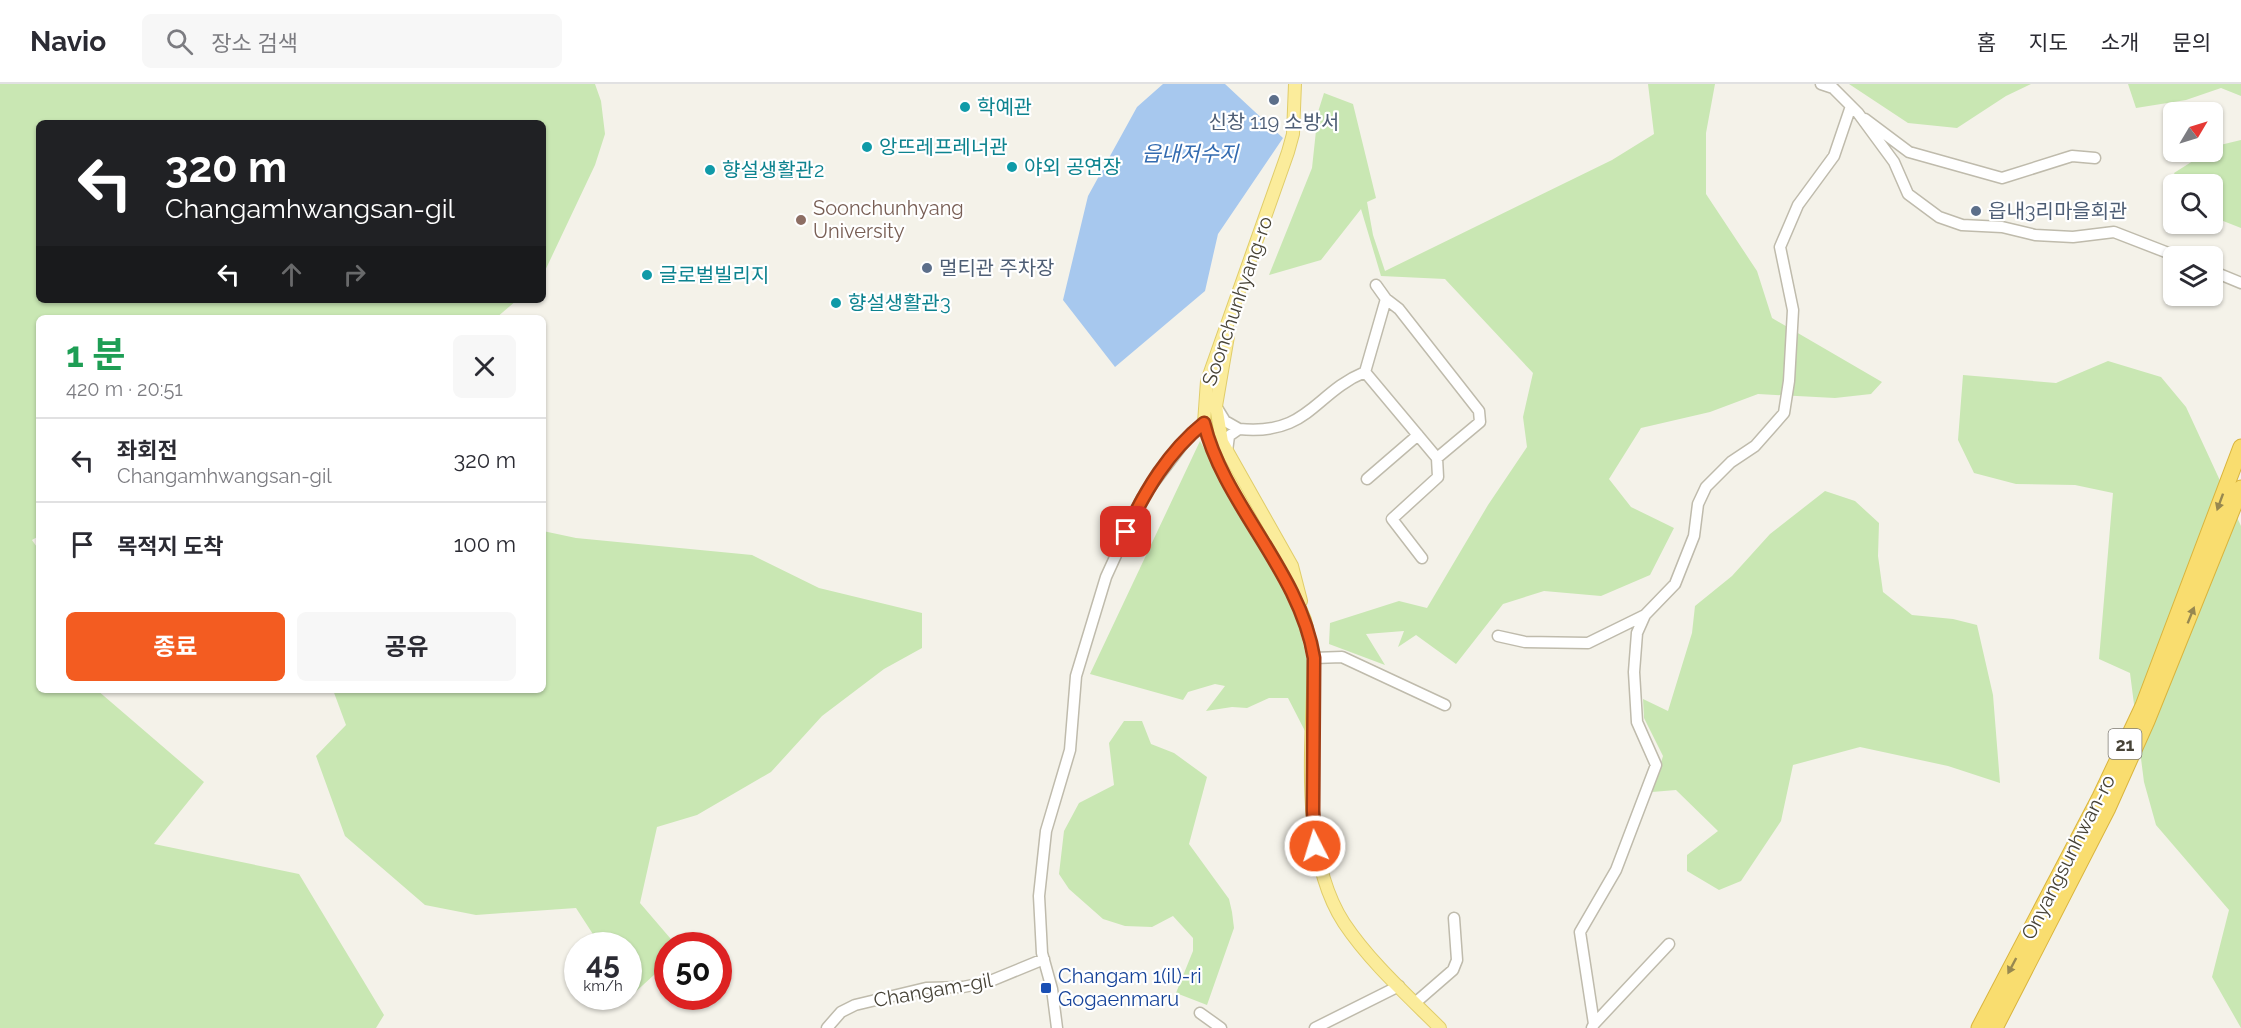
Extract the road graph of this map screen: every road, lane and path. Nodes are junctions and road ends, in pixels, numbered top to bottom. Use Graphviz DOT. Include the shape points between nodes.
graph roads {
  1 [pos="1295,84"];
  2 [pos="1821,84"];
  3 [pos="1855,110"];
  4 [pos="2095,158"];
  5 [pos="2163,251"];
  6 [pos="2223,276"];
  7 [pos="2241,283"];
  8 [pos="1376,285"];
  9 [pos="1386,299"];
  10 [pos="1230,317"];
  11 [pos="1365,372"];
  12 [pos="1216,406"];
  13 [pos="1204,423"];
  14 [pos="1239,429"];
  15 [pos="1418,435"];
  16 [pos="2241,447"];
  17 [pos="1228,457"];
  18 [pos="1437,458"];
  19 [pos="1367,478"];
  20 [pos="2241,488"];
  21 [pos="1422,558"];
  22 [pos="1645,615"];
  23 [pos="1305,620"];
  24 [pos="1498,636"];
  25 [pos="1314,658"];
  26 [pos="1445,705"];
  27 [pos="1454,918"];
  28 [pos="1669,944"];
  29 [pos="1044,959"];
  30 [pos="1399,986"];
  31 [pos="1415,1003"];
  32 [pos="1200,1013"];
  33 [pos="1593,1026"];
  34 [pos="827,1028"];
  35 [pos="1057,1028"];
  36 [pos="1221,1028"];
  37 [pos="1315,1028"];
  38 [pos="1440,1028"];
  39 [pos="1979,1028"];
  40 [pos="1995,1028"];
  1 -- 10 [label="main road, Soonchunhyang-ro" via="1293,134 1288,153"];
  2 -- 3 [label="street" via="1833,88"];
  3 -- 4 [label="street" via="1909,152 2002,178 2072,156"];
  3 -- 5 [label="street" via="1894,162 1908,194 1939,216 1962,225 2002,227 2035,235 2073,237 2114,232"];
  3 -- 22 [label="street" via="1834,156 1798,205 1780,247 1793,310 1790,381 1784,413 1755,446 1731,462 1706,487 1698,504 1694,536 1676,584"];
  6 -- 7 [label="street"];
  8 -- 9 [label="street"];
  9 -- 11 [label="street"];
  9 -- 18 [label="street" via="1399,309 1481,416 1477,426"];
  10 -- 12 [label="main road"];
  10 -- 13 [label="main road, Soonchunhyang-ro" via="1207,381"];
  11 -- 14 [label="street" via="1304,416 1276,428"];
  11 -- 15 [label="street"];
  12 -- 14 [label="street" via="1225,421"];
  12 -- 17 [label="main road"];
  13 -- 23 [label="main road, Soonchunhyang-ro" via="1214,453"];
  13 -- 29 [label="street" via="1189,436 1142,498 1106,578 1080,657 1072,696 1068,761 1043,847 1039,896"];
  14 -- 17 [label="street" via="1226,442"];
  15 -- 18 [label="street"];
  15 -- 19 [label="street"];
  16 -- 39 [label="highway, Onyangsunhwan-ro / 21, one-way" via="2143,706"];
  17 -- 23 [label="main road" via="1292,566"];
  18 -- 21 [label="street" via="1438,477 1392,519"];
  40 -- 20 [label="highway, Onyangsunhwan-ro / 21, one-way" via="2113,797"];
  22 -- 24 [label="street" via="1588,643 1525,642"];
  22 -- 33 [label="street" via="1637,633 1634,672 1637,722 1656,765 1616,870 1580,933"];
  23 -- 25 [label="main road, Soonchunhyang-ro"];
  25 -- 26 [label="street" via="1342,657"];
  25 -- 30 [label="main road, Soonchunhyang-ro" via="1313,811 1317,857 1344,922"];
  27 -- 31 [label="street" via="1457,960 1453,970"];
  28 -- 33 [label="street"];
  29 -- 34 [label="street, Changam-gil" via="988,982 926,988 855,1005 841,1012"];
  29 -- 35 [label="street"];
  30 -- 31 [label="main road, Soonchunhyang-ro"];
  30 -- 37 [label="street"];
  31 -- 38 [label="main road, Soonchunhyang-ro"];
  32 -- 36 [label="street"];
}
